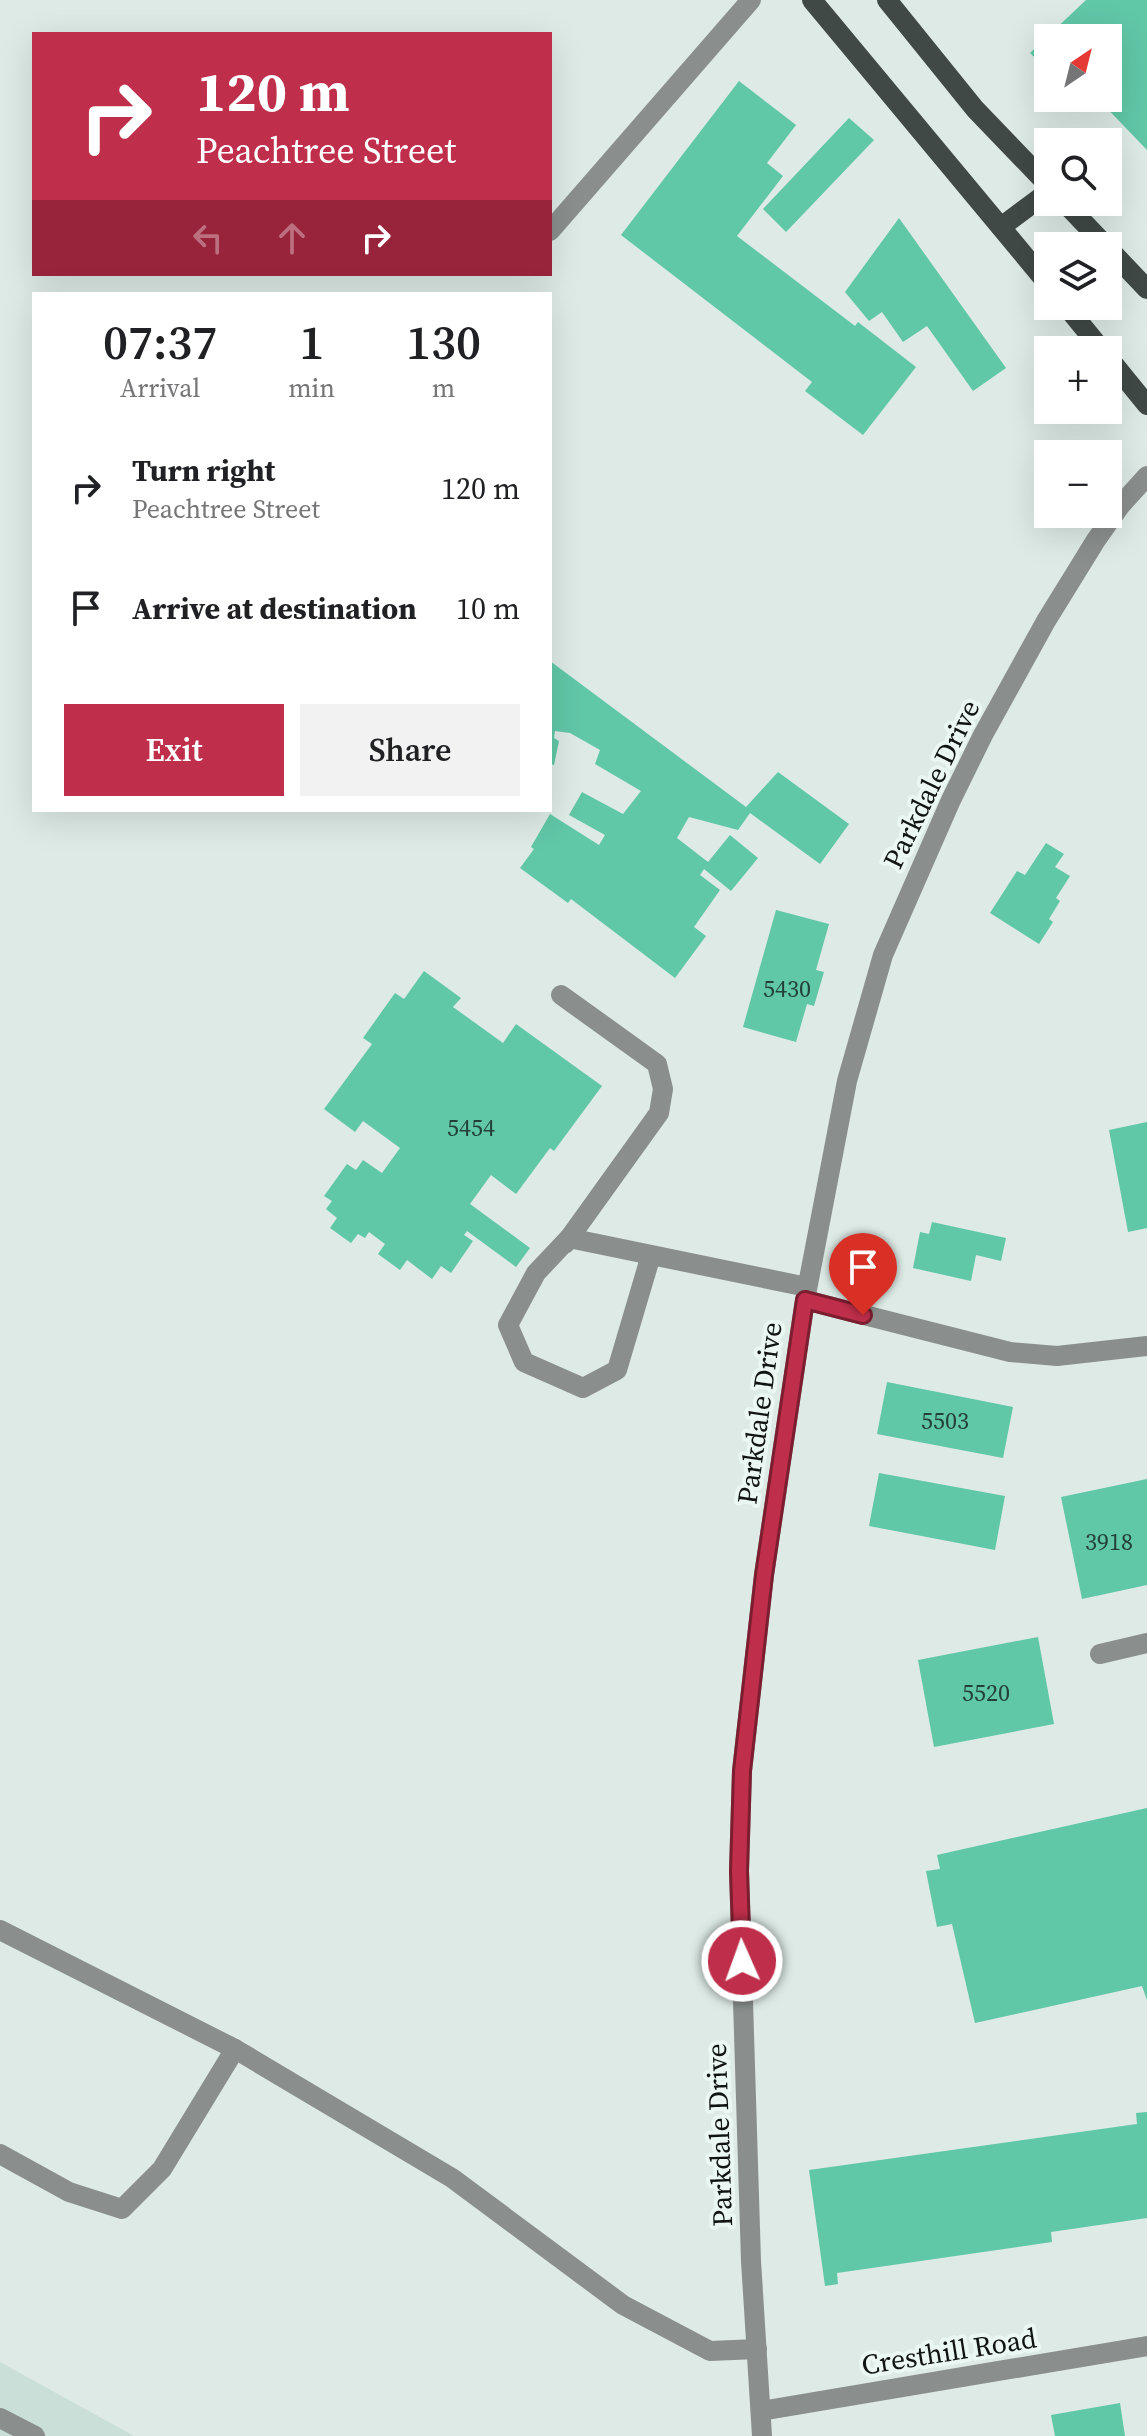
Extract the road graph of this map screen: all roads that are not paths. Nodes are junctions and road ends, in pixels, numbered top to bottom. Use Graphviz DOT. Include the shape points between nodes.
graph roads {
  1 [pos="751,0"];
  2 [pos="812,0"];
  3 [pos="887,0"];
  4 [pos="1034,170"];
  5 [pos="1034,202"];
  6 [pos="1077,216"];
  7 [pos="1001,227"];
  8 [pos="552,229"];
  9 [pos="1093,232"];
  10 [pos="1122,262"];
  11 [pos="1034,267"];
  12 [pos="1146,287"];
  13 [pos="1077,320"];
  14 [pos="1091,336"];
  15 [pos="1122,374"];
  16 [pos="1147,405"];
  17 [pos="1147,476"];
  18 [pos="561,995"];
  19 [pos="565,1244"];
  20 [pos="651,1255"];
  21 [pos="806,1293"];
  22 [pos="1147,1346"];
  23 [pos="1147,1643"];
  24 [pos="1100,1654"];
  25 [pos="0,1930"];
  26 [pos="235,2049"];
  27 [pos="0,2154"];
  28 [pos="1147,2346"];
  29 [pos="757,2349"];
  30 [pos="761,2411"];
  31 [pos="0,2418"];
  32 [pos="35,2436"];
  33 [pos="762,2436"];
  1 -- 8 [label="street"];
  2 -- 7 [label="main road"];
  3 -- 4 [label="main road" via="975,109"];
  5 -- 7 [label="main road"];
  6 -- 9 [label="main road"];
  7 -- 11 [label="main road"];
  10 -- 12 [label="main road"];
  13 -- 14 [label="main road"];
  15 -- 16 [label="main road"];
  17 -- 21 [label="street, Parkdale Drive" via="1096,540 1046,621 983,735 902,908 847,1081"];
  18 -- 19 [label="street" via="657,1064 663,1089 659,1113"];
  19 -- 20 [label="street" via="569,1238"];
  19 -- 20 [label="street" via="536,1273 508,1325 524,1362 583,1388 617,1370"];
  20 -- 21 [label="street"];
  21 -- 22 [label="street" via="1010,1352 1057,1356"];
  21 -- 29 [label="street, Parkdale Drive" via="764,1575 742,1771 740,1886"];
  23 -- 24 [label="street"];
  25 -- 26 [label="street"];
  26 -- 27 [label="street" via="162,2169 122,2209 69,2192"];
  26 -- 29 [label="street" via="452,2178 623,2305 710,2351"];
  28 -- 30 [label="street, Cresthill Road"];
  29 -- 30 [label="street, Parkdale Drive"];
  30 -- 33 [label="street, Parkdale Drive"];
  31 -- 32 [label="street"];
}
